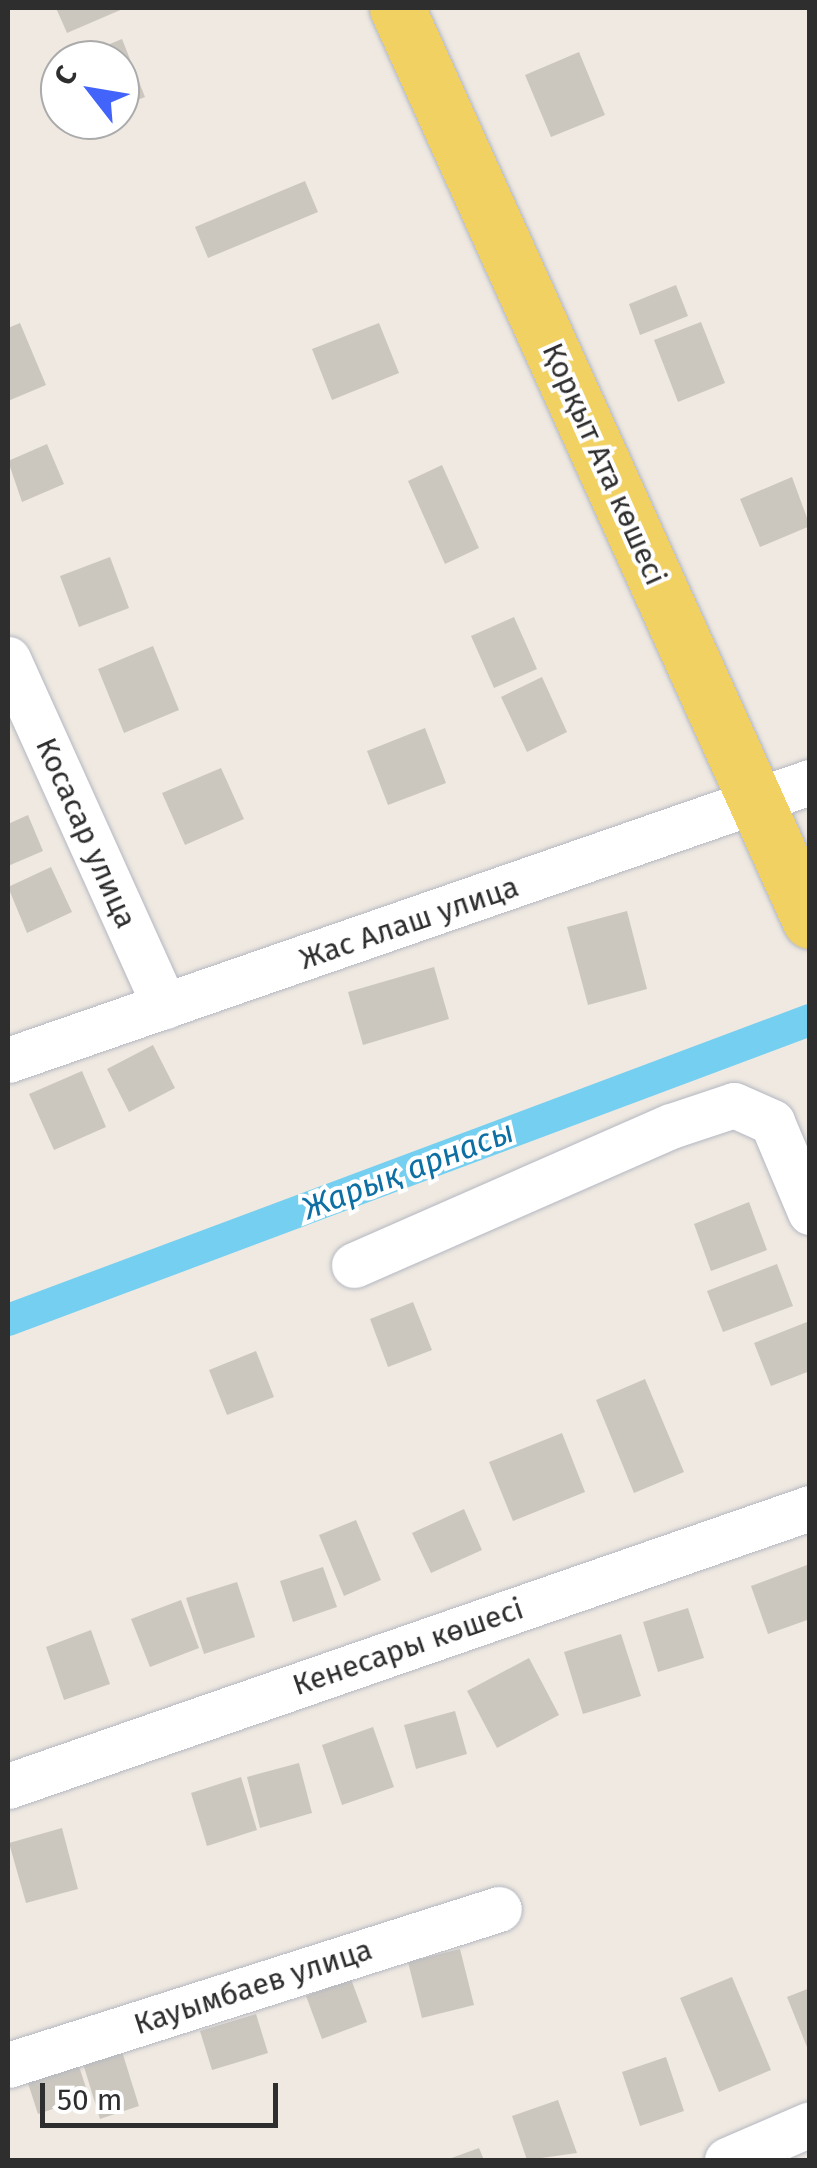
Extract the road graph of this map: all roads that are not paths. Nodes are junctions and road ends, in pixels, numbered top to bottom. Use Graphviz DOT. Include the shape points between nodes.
graph roads {
  1 [pos="397,8"];
  2 [pos="8,659"];
  3 [pos="810,782"];
  4 [pos="757,805"];
  5 [pos="810,921"];
  6 [pos="166,1006"];
  7 [pos="8,1060"];
  8 [pos="810,1212"];
  9 [pos="354,1265"];
  10 [pos="810,1508"];
  11 [pos="8,1786"];
  12 [pos="499,1909"];
  13 [pos="8,2065"];
  14 [pos="810,2124"];
  15 [pos="728,2160"];
  1 -- 4 [label="main road, Қорқыт Ата көшесі"];
  2 -- 6 [label="street, Косасар улица"];
  3 -- 4 [label="street, Жас Алаш улица"];
  4 -- 5 [label="main road, Қорқыт Ата көшесі"];
  4 -- 6 [label="street, Жас Алаш улица"];
  6 -- 7 [label="street, Жас Алаш улица"];
  8 -- 9 [label="street" via="772,1122 734,1105 671,1126"];
  10 -- 11 [label="street, Кенесары көшесі"];
  12 -- 13 [label="street, Кауымбаев улица"];
  14 -- 15 [label="street"];
}
